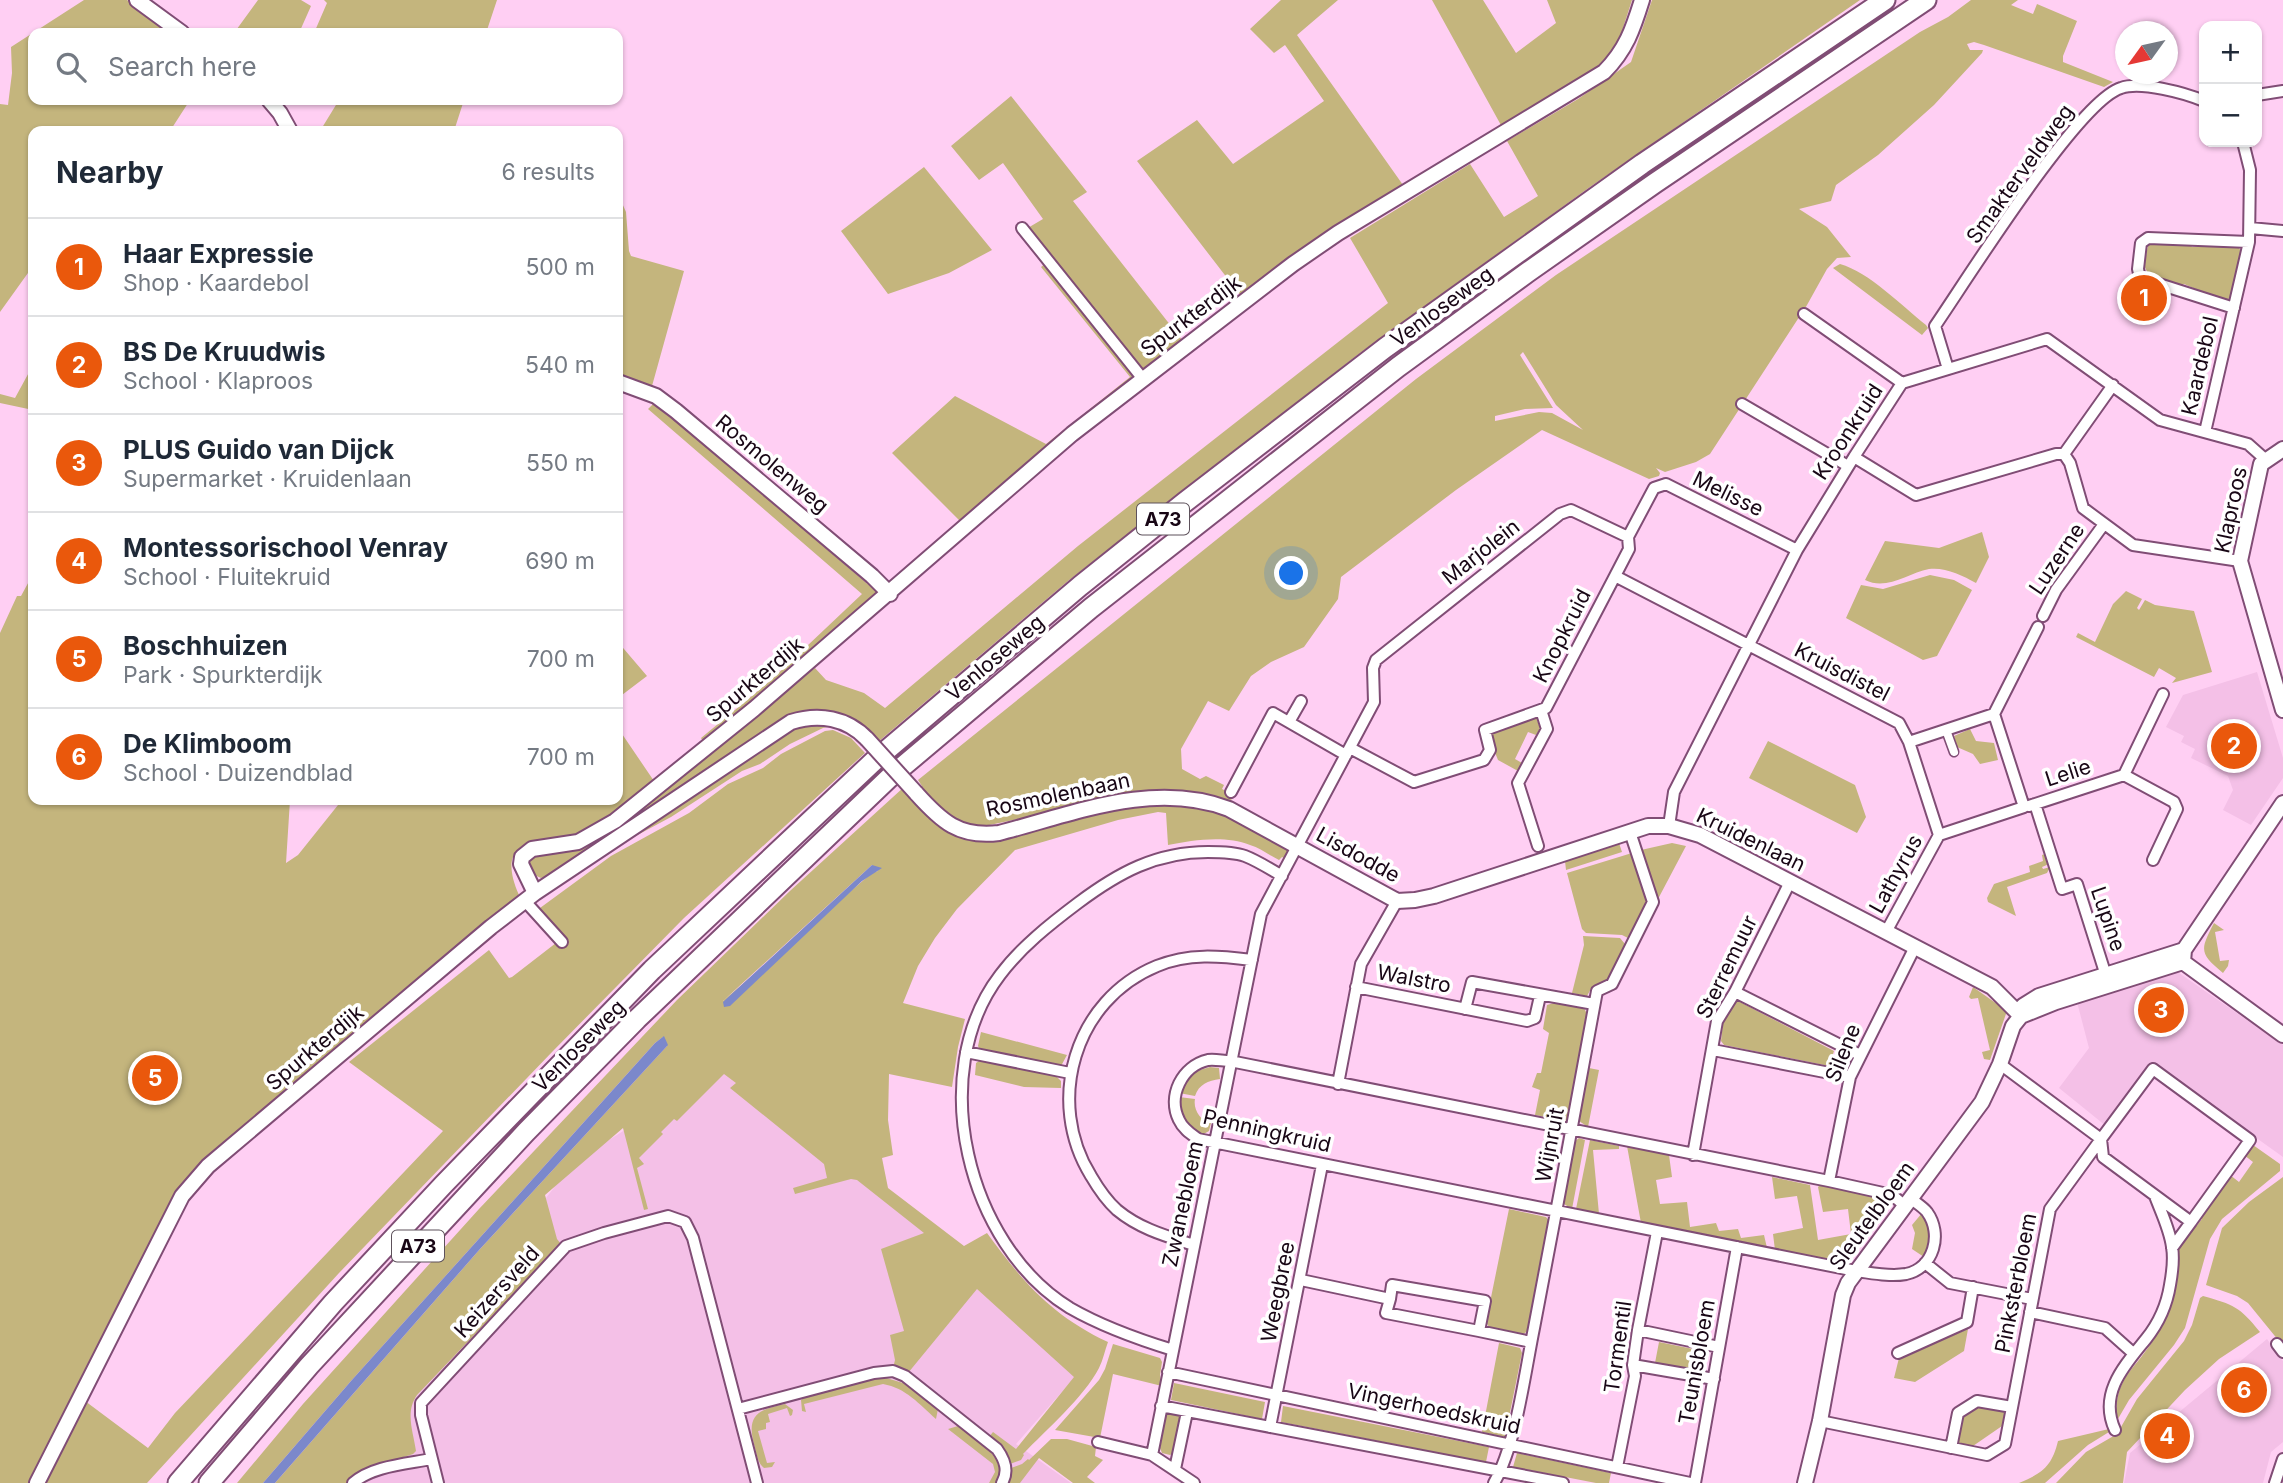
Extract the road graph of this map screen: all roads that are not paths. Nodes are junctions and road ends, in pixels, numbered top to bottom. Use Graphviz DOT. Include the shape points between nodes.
graph roads {
  1 [pos="137,0"];
  2 [pos="1642,0"];
  3 [pos="1885,0"];
  4 [pos="1926,0"];
  5 [pos="174,28"];
  6 [pos="2283,91"];
  7 [pos="2262,94"];
  8 [pos="2199,100"];
  9 [pos="273,105"];
  10 [pos="287,126"];
  11 [pos="2244,147"];
  12 [pos="2250,228"];
  13 [pos="1022,229"];
  14 [pos="2283,232"];
  15 [pos="2249,242"];
  16 [pos="2234,308"];
  17 [pos="1804,314"];
  18 [pos="1948,369"];
  19 [pos="1143,379"];
  20 [pos="1902,383"];
  21 [pos="623,384"];
  22 [pos="2113,385"];
  23 [pos="1742,404"];
  24 [pos="2205,432"];
  25 [pos="2283,449"];
  26 [pos="2064,454"];
  27 [pos="2266,460"];
  28 [pos="1851,462"];
  29 [pos="2104,524"];
  30 [pos="1628,537"];
  31 [pos="1797,550"];
  32 [pos="2240,561"];
  33 [pos="1615,576"];
  34 [pos="890,594"];
  35 [pos="2043,616"];
  36 [pos="2038,627"];
  37 [pos="1749,645"];
  38 [pos="2164,694"];
  39 [pos="1301,701"];
  40 [pos="1541,710"];
  41 [pos="2283,710"];
  42 [pos="1994,714"];
  43 [pos="1289,722"];
  44 [pos="1946,730"];
  45 [pos="1909,742"];
  46 [pos="1348,751"];
  47 [pos="1954,752"];
  48 [pos="2124,775"];
  49 [pos="1231,792"];
  50 [pos="2283,803"];
  51 [pos="2030,806"];
  52 [pos="1669,826"];
  53 [pos="1630,832"];
  54 [pos="1940,835"];
  55 [pos="1298,846"];
  56 [pos="1538,846"];
  57 [pos="2152,860"];
  58 [pos="1282,876"];
  59 [pos="1790,882"];
  60 [pos="530,897"];
  61 [pos="1397,901"];
  62 [pos="1886,932"];
  63 [pos="562,942"];
  64 [pos="1915,947"];
  65 [pos="2183,956"];
  66 [pos="1252,960"];
  67 [pos="2108,979"];
  68 [pos="1356,987"];
  69 [pos="1735,992"];
  70 [pos="1540,996"];
  71 [pos="1594,1004"];
  72 [pos="1465,1009"];
  73 [pos="2021,1016"];
  74 [pos="2283,1035"];
  75 [pos="1713,1050"];
  76 [pos="966,1052"];
  77 [pos="1860,1055"];
  78 [pos="1230,1062"];
  79 [pos="2000,1064"];
  80 [pos="1070,1073"];
  81 [pos="1850,1077"];
  82 [pos="1338,1084"];
  83 [pos="1572,1132"];
  84 [pos="2101,1139"];
  85 [pos="1216,1143"];
  86 [pos="1693,1155"];
  87 [pos="1322,1165"];
  88 [pos="1829,1181"];
  89 [pos="2155,1196"];
  90 [pos="1907,1201"];
  91 [pos="1556,1211"];
  92 [pos="2191,1222"];
  93 [pos="1657,1232"];
  94 [pos="1194,1245"];
  95 [pos="1737,1247"];
  96 [pos="2172,1248"];
  97 [pos="1925,1263"];
  98 [pos="1856,1271"];
  99 [pos="1301,1280"];
  100 [pos="1973,1287"];
  101 [pos="1390,1299"];
  102 [pos="2032,1299"];
  103 [pos="2030,1312"];
  104 [pos="1639,1330"];
  105 [pos="1479,1331"];
  106 [pos="1531,1342"];
  107 [pos="1719,1348"];
  108 [pos="1173,1350"];
  109 [pos="1898,1353"];
  110 [pos="2133,1353"];
  111 [pos="1633,1365"];
  112 [pos="1168,1372"];
  113 [pos="1714,1379"];
  114 [pos="1278,1394"];
  115 [pos="1161,1406"];
  116 [pos="2012,1407"];
  117 [pos="738,1409"];
  118 [pos="1187,1412"];
  119 [pos="1820,1421"];
  120 [pos="226,1426"];
  121 [pos="1270,1427"];
  122 [pos="2115,1430"];
  123 [pos="1098,1442"];
  124 [pos="1509,1445"];
  125 [pos="1951,1448"];
  126 [pos="1152,1455"];
  127 [pos="430,1458"];
  128 [pos="2283,1459"];
  129 [pos="1617,1468"];
  130 [pos="1175,1469"];
  131 [pos="1501,1471"];
  132 [pos="37,1483"];
  133 [pos="168,1483"];
  134 [pos="178,1483"];
  135 [pos="209,1483"];
  136 [pos="353,1483"];
  137 [pos="438,1483"];
  138 [pos="757,1483"];
  139 [pos="1002,1483"];
  140 [pos="1194,1483"];
  141 [pos="1494,1483"];
  142 [pos="1563,1483"];
  143 [pos="1693,1483"];
  144 [pos="1807,1483"];
  145 [pos="2275,1483"];
  1 -- 5 [label="street"];
  2 -- 19 [label="street, Spurkterdijk" via="1631,36 1604,72 1338,233"];
  3 -- 120 [label="highway, Venloseweg / A73" via="1642,164 1385,348 1080,586 875,760 652,970 416,1214"];
  4 -- 135 [label="highway, Venloseweg / A73" via="1634,198 1409,359 1091,608 889,778 526,1132 309,1366"];
  6 -- 7 [label="street"];
  8 -- 18 [label="street, Smakterveldweg" via="2124,86 2084,117 2045,166 1936,326"];
  9 -- 10 [label="street"];
  11 -- 12 [label="street, Kaardebol" via="2250,170"];
  12 -- 14 [label="street"];
  12 -- 15 [label="street, Kaardebol"];
  13 -- 19 [label="street"];
  15 -- 16 [label="street, Kaardebol"];
  15 -- 16 [label="street, Kaardebol" via="2148,238 2141,243 2140,278"];
  16 -- 24 [label="street, Kaardebol"];
  17 -- 20 [label="street"];
  18 -- 20 [label="street, Kroonkruid"];
  18 -- 22 [label="street, Kroonkruid" via="2047,340"];
  19 -- 34 [label="street, Spurkterdijk" via="1072,434"];
  20 -- 28 [label="street, Kroonkruid"];
  21 -- 34 [label="street, Rosmolenweg" via="656,396 676,411"];
  22 -- 24 [label="street, Kroonkruid" via="2160,420"];
  22 -- 26 [label="street"];
  23 -- 28 [label="street"];
  24 -- 27 [label="street, Kroonkruid" via="2248,444"];
  25 -- 27 [label="street, Klaproos"];
  26 -- 28 [label="street" via="1916,495"];
  26 -- 29 [label="street" via="2083,508"];
  27 -- 32 [label="street, Klaproos" via="2261,464"];
  28 -- 31 [label="street, Kroonkruid"];
  29 -- 32 [label="street" via="2133,545"];
  29 -- 35 [label="street, Luzerne" via="2056,590"];
  30 -- 31 [label="street, Melisse" via="1654,488 1666,484"];
  30 -- 33 [label="street" via="1629,549"];
  30 -- 46 [label="street, Marjolein" via="1571,510 1560,514 1376,660 1374,702"];
  31 -- 37 [label="street, Kroonkruid"];
  32 -- 41 [label="street, Klaproos"];
  33 -- 37 [label="street"];
  33 -- 40 [label="street, Knopkruid"];
  34 -- 60 [label="street, Spurkterdijk" via="615,821 578,842 525,853 521,864"];
  36 -- 42 [label="street"];
  37 -- 45 [label="street, Kruisdistel" via="1899,723"];
  37 -- 52 [label="street, Kroonkruid" via="1674,792"];
  38 -- 48 [label="street, Lelie"];
  39 -- 43 [label="street"];
  40 -- 46 [label="street, Knopkruid" via="1485,730 1490,750 1484,760 1414,782"];
  40 -- 56 [label="street, Knopkruid" via="1547,729 1518,783"];
  42 -- 44 [label="street"];
  42 -- 51 [label="street"];
  43 -- 46 [label="street"];
  43 -- 49 [label="street" via="1273,713"];
  44 -- 45 [label="street"];
  44 -- 47 [label="street"];
  45 -- 54 [label="street, Lathyrus"];
  46 -- 55 [label="street, Marjolein"];
  48 -- 51 [label="street, Lelie"];
  48 -- 57 [label="street, Lelie" via="2174,802 2177,810"];
  50 -- 65 [label="street"];
  51 -- 54 [label="street, Lathyrus"];
  51 -- 67 [label="street, Lupine" via="2062,889 2077,884"];
  52 -- 53 [label="street, Kruidenlaan"];
  52 -- 59 [label="street, Kruidenlaan" via="1700,835"];
  53 -- 61 [label="street, Kruidenlaan" via="1434,896"];
  53 -- 71 [label="street, Wijnruit" via="1653,902 1612,984 1597,991"];
  54 -- 62 [label="street, Lathyrus"];
  55 -- 58 [label="street, Zwanebloem"];
  55 -- 60 [label="street, Rosmolenbaan, bridge" via="1209,801 1161,796 1125,800 999,833 960,830 945,822 856,729 830,718 811,717 791,722"];
  55 -- 61 [label="street, Lisdodde"];
  58 -- 66 [label="street, Zwanebloem" via="1261,914"];
  58 -- 76 [label="street" via="1244,855 1191,852 1163,856 1108,880 1057,918 999,975 980,1010"];
  59 -- 62 [label="street, Kruidenlaan"];
  59 -- 69 [label="street, Sterremuur"];
  60 -- 63 [label="street"];
  60 -- 132 [label="street, Spurkterdijk" via="208,1166 182,1196"];
  61 -- 68 [label="street" via="1361,964"];
  62 -- 64 [label="street, Kruidenlaan"];
  64 -- 73 [label="street, Kruidenlaan" via="1992,987"];
  64 -- 77 [label="street, Silene"];
  65 -- 67 [label="street"];
  65 -- 74 [label="street"];
  66 -- 78 [label="street, Zwanebloem"];
  66 -- 80 [label="street" via="1214,955 1184,958 1137,976 1108,1000 1087,1028"];
  67 -- 73 [label="street"];
  68 -- 72 [label="street, Walstro"];
  68 -- 82 [label="street"];
  69 -- 75 [label="street, Sterremuur" via="1717,1021"];
  69 -- 77 [label="street"];
  70 -- 71 [label="street, Walstro"];
  70 -- 72 [label="street, Walstro" via="1535,1017 1527,1021"];
  70 -- 72 [label="street, Walstro" via="1472,982"];
  71 -- 83 [label="street, Wijnruit"];
  73 -- 79 [label="street, Sleutelbloem" via="2012,1026"];
  75 -- 81 [label="street"];
  75 -- 86 [label="street, Sterremuur"];
  76 -- 80 [label="street"];
  76 -- 108 [label="street" via="961,1119 965,1139 974,1177 1008,1247 1040,1284 1069,1307 1115,1331"];
  77 -- 81 [label="street, Silene"];
  78 -- 82 [label="street, Penningkruid"];
  78 -- 85 [label="street, Zwanebloem"];
  78 -- 85 [label="street, Penningkruid" via="1211,1059 1195,1065 1181,1078 1175,1094 1174,1104 1186,1130"];
  79 -- 84 [label="street"];
  79 -- 90 [label="street, Sleutelbloem" via="1982,1102"];
  80 -- 94 [label="street" via="1071,1133 1096,1184 1115,1209 1144,1229"];
  81 -- 88 [label="street, Silene"];
  82 -- 83 [label="street, Penningkruid"];
  83 -- 86 [label="street, Penningkruid"];
  83 -- 91 [label="street, Wijnruit"];
  84 -- 89 [label="street" via="2103,1157"];
  84 -- 92 [label="street, Pinksterbloem" via="2153,1069 2251,1141"];
  84 -- 102 [label="street, Pinksterbloem" via="2050,1209"];
  85 -- 87 [label="street, Penningkruid"];
  85 -- 94 [label="street, Zwanebloem"];
  86 -- 88 [label="street, Penningkruid"];
  87 -- 91 [label="street, Penningkruid"];
  87 -- 99 [label="street, Weegbree"];
  88 -- 90 [label="street, Penningkruid"];
  89 -- 92 [label="street"];
  89 -- 96 [label="street"];
  90 -- 97 [label="street, Penningkruid" via="1927,1212 1936,1234 1933,1252"];
  90 -- 98 [label="street, Sleutelbloem"];
  91 -- 93 [label="street, Penningkruid"];
  91 -- 106 [label="street, Wijnruit"];
  92 -- 96 [label="street"];
  93 -- 95 [label="street, Penningkruid"];
  93 -- 104 [label="street, Tormentil"];
  94 -- 108 [label="street, Zwanebloem"];
  95 -- 98 [label="street, Penningkruid"];
  95 -- 107 [label="street, Teunisbloem"];
  96 -- 110 [label="street" via="2170,1286 2161,1314"];
  97 -- 98 [label="street, Penningkruid" via="1909,1273 1889,1276"];
  97 -- 100 [label="street" via="1950,1283"];
  98 -- 119 [label="street, Sleutelbloem" via="1843,1295"];
  99 -- 101 [label="street"];
  99 -- 114 [label="street, Weegbree"];
  100 -- 102 [label="street"];
  100 -- 109 [label="street" via="1967,1322"];
  101 -- 105 [label="street" via="1387,1312"];
  101 -- 105 [label="street" via="1392,1285 1485,1301"];
  102 -- 103 [label="street, Pinksterbloem"];
  103 -- 110 [label="street" via="2105,1328"];
  103 -- 116 [label="street, Pinksterbloem"];
  104 -- 107 [label="street"];
  104 -- 111 [label="street, Tormentil"];
  105 -- 106 [label="street"];
  106 -- 124 [label="street, Wijnruit"];
  107 -- 113 [label="street, Teunisbloem"];
  108 -- 112 [label="street, Zwanebloem"];
  110 -- 122 [label="street" via="2112,1389"];
  111 -- 113 [label="street"];
  111 -- 129 [label="street, Tormentil" via="1635,1376"];
  112 -- 114 [label="street, Vingerhoedskruid"];
  112 -- 115 [label="street, Zwanebloem"];
  113 -- 143 [label="street, Teunisbloem"];
  114 -- 121 [label="street, Weegbree"];
  114 -- 124 [label="street, Vingerhoedskruid"];
  115 -- 118 [label="street"];
  115 -- 126 [label="street, Zwanebloem"];
  116 -- 125 [label="street" via="1977,1401 1958,1413"];
  116 -- 125 [label="street, Pinksterbloem" via="2005,1444 1987,1455"];
  117 -- 127 [label="street, Keizersveld" via="693,1238 685,1222 668,1216 566,1246 554,1257 421,1403"];
  117 -- 138 [label="street, Keizersveld"];
  117 -- 139 [label="street" via="893,1371 998,1449 1006,1468"];
  118 -- 121 [label="street"];
  118 -- 130 [label="street"];
  119 -- 125 [label="street, Pinksterbloem"];
  119 -- 144 [label="street, Sleutelbloem"];
  120 -- 133 [label="highway, A73"];
  120 -- 134 [label="highway, A73"];
  121 -- 131 [label="street"];
  123 -- 126 [label="street"];
  124 -- 129 [label="street, Vingerhoedskruid"];
  124 -- 131 [label="street, Wijnruit"];
  126 -- 130 [label="street"];
  127 -- 136 [label="street" via="360,1476"];
  127 -- 137 [label="street, Keizersveld"];
  128 -- 145 [label="street"];
  129 -- 143 [label="street, Vingerhoedskruid"];
  130 -- 140 [label="street"];
  131 -- 141 [label="street, Wijnruit"];
  131 -- 142 [label="street"];
}
